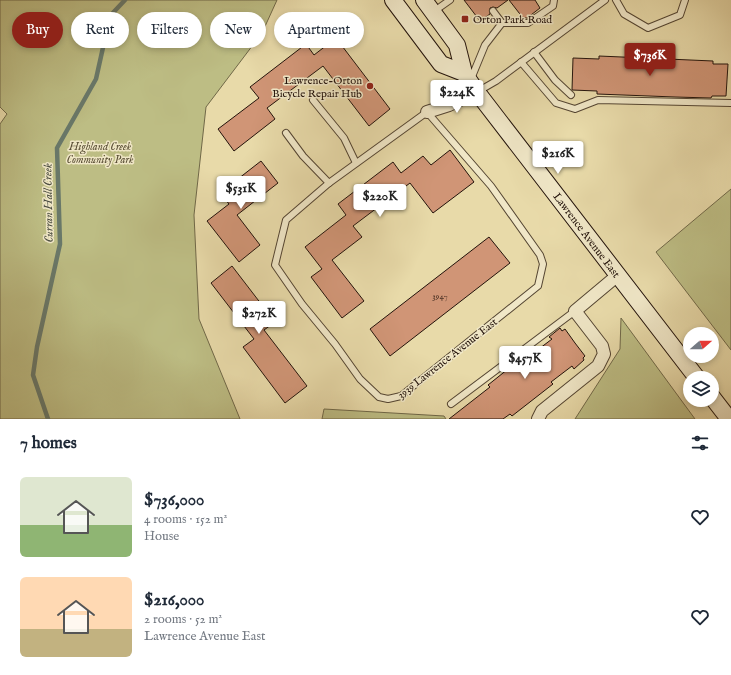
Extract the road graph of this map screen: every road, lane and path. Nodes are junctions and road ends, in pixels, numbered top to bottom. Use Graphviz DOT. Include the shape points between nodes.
graph roads {
  1 [pos="393,0"];
  2 [pos="450,0"];
  3 [pos="554,0"];
  4 [pos="605,0"];
  5 [pos="616,0"];
  6 [pos="685,0"];
  7 [pos="429,6"];
  8 [pos="493,11"];
  9 [pos="502,23"];
  10 [pos="534,52"];
  11 [pos="521,62"];
  12 [pos="470,82"];
  13 [pos="570,95"];
  14 [pos="313,100"];
  15 [pos="731,103"];
  16 [pos="427,112"];
  17 [pos="286,133"];
  18 [pos="356,163"];
  19 [pos="329,183"];
  20 [pos="618,276"];
  21 [pos="575,311"];
  22 [pos="692,371"];
  23 [pos="451,404"];
  24 [pos="719,406"];
  25 [pos="538,419"];
  26 [pos="729,419"];
  1 -- 12 [label="main road" via="441,64"];
  2 -- 7 [label="lane"];
  3 -- 9 [label="lane" via="553,6 528,23"];
  4 -- 10 [label="lane"];
  5 -- 6 [label="lane" via="624,14 648,28 680,15"];
  7 -- 12 [label="main road, Lawrence Avenue East" via="457,45"];
  8 -- 9 [label="lane"];
  9 -- 12 [label="lane" via="485,45"];
  10 -- 11 [label="lane"];
  10 -- 13 [label="lane"];
  11 -- 12 [label="lane" via="496,81"];
  11 -- 15 [label="lane" via="556,103 575,109 598,100"];
  12 -- 16 [label="street, 3939 Lawrence Avenue East" via="449,104"];
  12 -- 20 [label="main road, Lawrence Avenue East"];
  14 -- 18 [label="lane" via="344,138"];
  16 -- 18 [label="lane, 3939 Lawrence Avenue East"];
  16 -- 19 [label="lane, 3939 Lawrence Avenue East" via="491,186 540,254 543,264 538,286 394,399 379,397 360,379 275,265 286,220"];
  17 -- 19 [label="lane" via="302,156"];
  18 -- 19 [label="lane, 3939 Lawrence Avenue East"];
  20 -- 21 [label="street"];
  20 -- 22 [label="main road, Lawrence Avenue East"];
  21 -- 23 [label="lane"];
  21 -- 25 [label="street" via="602,346 604,354 598,366 542,411"];
  24 -- 26 [label="main road"];
}
